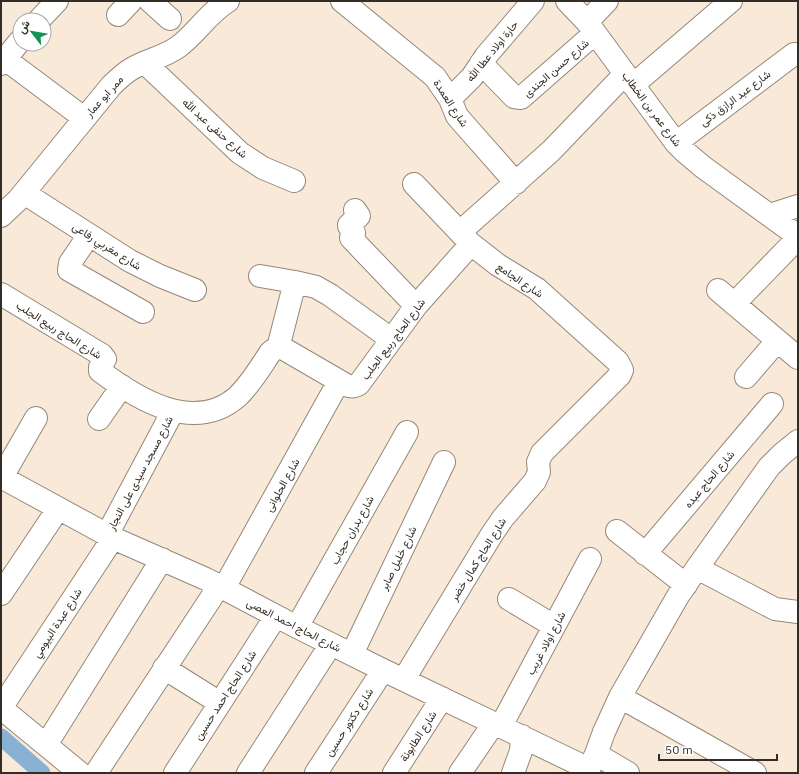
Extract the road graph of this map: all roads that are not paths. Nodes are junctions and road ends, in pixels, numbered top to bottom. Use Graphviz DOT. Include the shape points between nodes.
graph roads {
  1 [pos="150,1"];
  2 [pos="228,1"];
  3 [pos="342,1"];
  4 [pos="533,1"];
  5 [pos="567,1"];
  6 [pos="607,1"];
  7 [pos="731,1"];
  8 [pos="170,19"];
  9 [pos="591,28"];
  10 [pos="12,51"];
  11 [pos="794,54"];
  12 [pos="3,62"];
  13 [pos="145,63"];
  14 [pos="481,63"];
  15 [pos="629,79"];
  16 [pos="450,99"];
  17 [pos="84,118"];
  18 [pos="676,143"];
  19 [pos="294,181"];
  20 [pos="516,183"];
  21 [pos="414,184"];
  22 [pos="24,192"];
  23 [pos="798,206"];
  24 [pos="355,210"];
  25 [pos="770,215"];
  26 [pos="1,216"];
  27 [pos="89,235"];
  28 [pos="798,237"];
  29 [pos="466,238"];
  30 [pos="260,276"];
  31 [pos="295,282"];
  32 [pos="195,290"];
  33 [pos="718,290"];
  34 [pos="1,294"];
  35 [pos="734,304"];
  36 [pos="416,306"];
  37 [pos="143,312"];
  38 [pos="391,339"];
  39 [pos="777,340"];
  40 [pos="278,348"];
  41 [pos="798,358"];
  42 [pos="620,375"];
  43 [pos="746,377"];
  44 [pos="339,381"];
  45 [pos="122,386"];
  46 [pos="772,404"];
  47 [pos="173,411"];
  48 [pos="36,418"];
  49 [pos="99,419"];
  50 [pos="407,432"];
  51 [pos="798,441"];
  52 [pos="444,462"];
  53 [pos="3,482"];
  54 [pos="58,509"];
  55 [pos="617,532"];
  56 [pos="110,536"];
  57 [pos="645,554"];
  58 [pos="590,559"];
  59 [pos="162,560"];
  60 [pos="691,577"];
  61 [pos="222,587"];
  62 [pos="1,594"];
  63 [pos="509,599"];
  64 [pos="798,612"];
  65 [pos="276,616"];
  66 [pos="554,626"];
  67 [pos="297,627"];
  68 [pos="331,644"];
  69 [pos="352,654"];
  70 [pos="164,668"];
  71 [pos="383,670"];
  72 [pos="404,680"];
  73 [pos="620,697"];
  74 [pos="442,698"];
  75 [pos="220,703"];
  76 [pos="1,708"];
  77 [pos="497,725"];
  78 [pos="522,736"];
  79 [pos="46,745"];
  80 [pos="591,765"];
  81 [pos="80,773"];
  82 [pos="96,773"];
  83 [pos="175,773"];
  84 [pos="248,773"];
  85 [pos="316,773"];
  86 [pos="394,773"];
  87 [pos="460,773"];
  88 [pos="513,773"];
  89 [pos="628,773"];
  90 [pos="755,773"];
  1 -- 8 [label="street"];
  2 -- 13 [label="street, ممر ابو عمار" via="219,6 178,47"];
  3 -- 16 [label="street, شارع العمدة" via="435,77"];
  4 -- 14 [label="street, حارة اولاد عطا الله"];
  5 -- 9 [label="street, شارع عمر بن الخطاب"];
  6 -- 9 [label="street, شارع حسن الجندى"];
  7 -- 15 [label="street, شارع الحاج ربيع الجلب"];
  9 -- 14 [label="street, شارع حسن الجندى" via="521,98 514,97"];
  9 -- 15 [label="street, شارع عمر بن الخطاب"];
  10 -- 12 [label="street"];
  11 -- 18 [label="street, شارع عبد الرازق ذكى"];
  12 -- 17 [label="street"];
  13 -- 17 [label="street, ممر ابو عمار" via="123,74"];
  13 -- 19 [label="street, شارع حنفى عبد الله" via="240,152 263,168"];
  14 -- 16 [label="street, حارة اولاد عطا الله" via="472,77"];
  15 -- 18 [label="street, شارع عمر بن الخطاب"];
  15 -- 20 [label="street, شارع الحاج ربيع الجلب"];
  16 -- 20 [label="street, شارع العمدة" via="457,116"];
  17 -- 22 [label="street, ممر ابو عمار"];
  18 -- 25 [label="street, شارع عمر بن الخطاب" via="703,167"];
  20 -- 29 [label="street, شارع الحاج ربيع الجلب"];
  21 -- 29 [label="street, شارع الجامع"];
  22 -- 26 [label="street, ممر ابو عمار"];
  22 -- 27 [label="street, شارع مغربي رفاعى"];
  23 -- 25 [label="street"];
  24 -- 36 [label="street" via="359,216 349,225 354,233 350,238"];
  25 -- 28 [label="street, شارع عمر بن الخطاب"];
  27 -- 32 [label="street, شارع مغربي رفاعى" via="144,269"];
  27 -- 37 [label="street" via="68,266 69,270"];
  28 -- 35 [label="street"];
  29 -- 36 [label="street, شارع الحاج ربيع الجلب"];
  29 -- 42 [label="street, شارع الجامع" via="498,265 537,289 620,364"];
  30 -- 31 [label="street"];
  31 -- 38 [label="street" via="316,287 330,295"];
  31 -- 40 [label="street"];
  33 -- 35 [label="street"];
  34 -- 45 [label="street, شارع الحاج ربيع الجلب" via="102,355 105,359 100,371"];
  35 -- 39 [label="street"];
  36 -- 38 [label="street, شارع الحاج ربيع الجلب"];
  38 -- 44 [label="street, شارع الحاج ربيع الجلب" via="360,384 350,386"];
  39 -- 41 [label="street"];
  39 -- 43 [label="street"];
  40 -- 44 [label="street, شارع الحاج ربيع الجلب"];
  40 -- 47 [label="street, شارع الحاج ربيع الجلب" via="273,349 245,388 227,404 203,413"];
  42 -- 72 [label="street, شارع الحاج كمال خضر" via="542,454 535,481 492,534"];
  44 -- 61 [label="street, شارع الحلوانى"];
  45 -- 47 [label="street, شارع الحاج ربيع الجلب" via="150,402"];
  45 -- 49 [label="street"];
  46 -- 57 [label="street, شارع الحاج عبده"];
  47 -- 56 [label="street, شارع مسجد سيدى على النجار"];
  48 -- 53 [label="street"];
  50 -- 67 [label="street, شارع بدران حجاب"];
  51 -- 60 [label="street" via="769,467"];
  52 -- 69 [label="street, شارع خليل صابر"];
  53 -- 54 [label="street, شارع الحاج احمد العصى"];
  54 -- 56 [label="street, شارع الحاج احمد العصى"];
  54 -- 62 [label="street"];
  55 -- 57 [label="street"];
  56 -- 59 [label="street, شارع الحاج احمد العصى"];
  56 -- 76 [label="street, شارع عبدة البيومي"];
  57 -- 60 [label="street"];
  58 -- 66 [label="street, شارع اولاد غريب"];
  59 -- 61 [label="street, شارع الحاج احمد العصى"];
  59 -- 79 [label="street"];
  60 -- 64 [label="street" via="775,609"];
  60 -- 73 [label="street"];
  61 -- 65 [label="street, شارع الحاج احمد العصى"];
  61 -- 70 [label="street, شارع الحلوانى"];
  63 -- 66 [label="street"];
  65 -- 67 [label="street, شارع الحاج احمد العصى"];
  65 -- 75 [label="street, شارع الحاج احمد حسين"];
  66 -- 77 [label="street, شارع اولاد غريب"];
  67 -- 68 [label="street, شارع الحاج احمد العصى"];
  68 -- 69 [label="street, شارع الحاج احمد العصى"];
  68 -- 84 [label="street"];
  69 -- 71 [label="street, شارع الحاج احمد العصى"];
  70 -- 75 [label="street"];
  70 -- 82 [label="street, شارع الحلوانى"];
  71 -- 72 [label="street, شارع الحاج احمد العصى"];
  71 -- 85 [label="street, شارع دكتور حسين"];
  72 -- 74 [label="street, شارع الحاج احمد العصى"];
  73 -- 80 [label="street"];
  73 -- 90 [label="street"];
  74 -- 77 [label="street, شارع الحاج احمد العصى"];
  74 -- 86 [label="street, شارع الطابونة"];
  75 -- 83 [label="street, شارع الحاج احمد حسين"];
  76 -- 79 [label="street"];
  77 -- 78 [label="street, شارع الحاج احمد العصى"];
  77 -- 87 [label="street, شارع اولاد غريب"];
  78 -- 80 [label="street, شارع الحاج احمد العصى"];
  78 -- 88 [label="street" via="521,751"];
  79 -- 81 [label="street"];
  80 -- 89 [label="street, شارع الحاج احمد العصى"];
}
